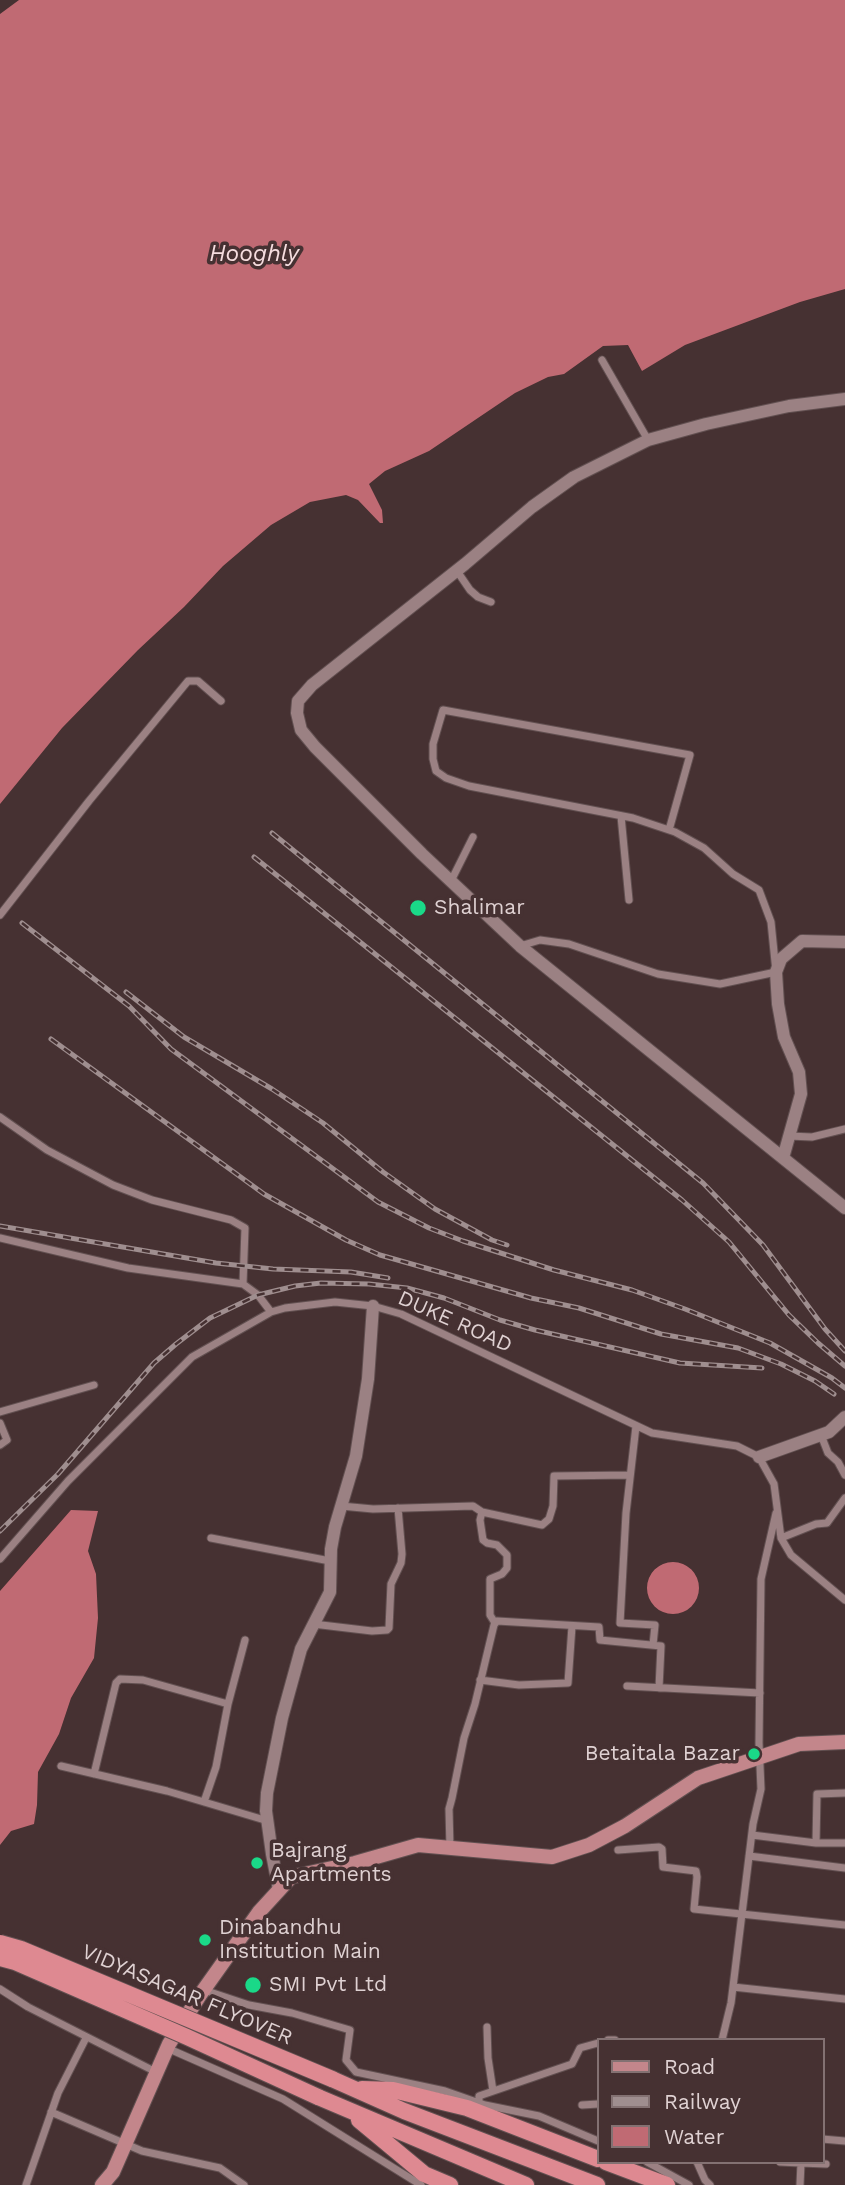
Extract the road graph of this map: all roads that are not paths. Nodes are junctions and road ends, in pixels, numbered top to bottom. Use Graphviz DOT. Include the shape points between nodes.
graph roads {
  1 [pos="602,360"];
  2 [pos="845,398"];
  3 [pos="648,440"];
  4 [pos="457,571"];
  5 [pos="491,602"];
  6 [pos="221,701"];
  7 [pos="621,816"];
  8 [pos="668,830"];
  9 [pos="473,837"];
  10 [pos="451,881"];
  11 [pos="629,900"];
  12 [pos="0,915"];
  13 [pos="845,942"];
  14 [pos="520,946"];
  15 [pos="776,972"];
  16 [pos="0,1117"];
  17 [pos="845,1129"];
  18 [pos="789,1136"];
  19 [pos="783,1157"];
  20 [pos="845,1208"];
  21 [pos="0,1238"];
  22 [pos="243,1284"];
  23 [pos="373,1306"];
  24 [pos="271,1312"];
  25 [pos="94,1385"];
  26 [pos="0,1412"];
  27 [pos="845,1417"];
  28 [pos="0,1423"];
  29 [pos="636,1426"];
  30 [pos="821,1435"];
  31 [pos="0,1445"];
  32 [pos="758,1457"];
  33 [pos="630,1475"];
  34 [pos="845,1475"];
  35 [pos="845,1498"];
  36 [pos="341,1506"];
  37 [pos="398,1508"];
  38 [pos="777,1509"];
  39 [pos="482,1512"];
  40 [pos="211,1538"];
  41 [pos="781,1538"];
  42 [pos="0,1559"];
  43 [pos="330,1561"];
  44 [pos="845,1600"];
  45 [pos="495,1623"];
  46 [pos="313,1624"];
  47 [pos="572,1626"];
  48 [pos="245,1640"];
  49 [pos="653,1645"];
  50 [pos="480,1680"];
  51 [pos="627,1686"];
  52 [pos="659,1688"];
  53 [pos="760,1693"];
  54 [pos="228,1704"];
  55 [pos="845,1742"];
  56 [pos="760,1756"];
  57 [pos="61,1766"];
  58 [pos="94,1774"];
  59 [pos="845,1793"];
  60 [pos="204,1802"];
  61 [pos="268,1821"];
  62 [pos="752,1835"];
  63 [pos="816,1843"];
  64 [pos="845,1843"];
  65 [pos="450,1848"];
  66 [pos="618,1850"];
  67 [pos="749,1856"];
  68 [pos="845,1868"];
  69 [pos="279,1890"];
  70 [pos="743,1914"];
  71 [pos="845,1925"];
  72 [pos="0,1943"];
  73 [pos="0,1958"];
  74 [pos="733,1987"];
  75 [pos="0,1989"];
  76 [pos="204,1990"];
  77 [pos="845,1999"];
  78 [pos="487,2027"];
  79 [pos="86,2038"];
  80 [pos="722,2038"];
  81 [pos="596,2044"];
  82 [pos="167,2048"];
  83 [pos="156,2072"];
  84 [pos="356,2089"];
  85 [pos="493,2091"];
  86 [pos="478,2103"];
  87 [pos="582,2105"];
  88 [pos="596,2105"];
  89 [pos="346,2109"];
  90 [pos="51,2112"];
  91 [pos="824,2139"];
  92 [pos="596,2140"];
  93 [pos="845,2141"];
  94 [pos="126,2144"];
  95 [pos="596,2158"];
  96 [pos="611,2164"];
  97 [pos="651,2164"];
  98 [pos="698,2164"];
  99 [pos="801,2164"];
  100 [pos="706,2183"];
  101 [pos="26,2185"];
  102 [pos="102,2185"];
  103 [pos="244,2185"];
  104 [pos="421,2185"];
  105 [pos="450,2185"];
  106 [pos="526,2185"];
  107 [pos="597,2185"];
  108 [pos="667,2185"];
  109 [pos="689,2185"];
  110 [pos="800,2185"];
  1 -- 3 [label="street"];
  2 -- 3 [label="street" via="789,406"];
  3 -- 4 [label="street" via="574,477"];
  4 -- 5 [label="street" via="470,590"];
  4 -- 10 [label="street" via="312,685 298,701 297,713 314,747"];
  6 -- 12 [label="street" via="198,681 188,681"];
  7 -- 8 [label="street"];
  7 -- 8 [label="street" via="446,778 436,771 433,759 443,710 690,755"];
  7 -- 11 [label="street"];
  8 -- 15 [label="street" via="704,848 759,890 771,922"];
  9 -- 10 [label="street"];
  10 -- 14 [label="street"];
  13 -- 15 [label="street" via="802,941 781,959"];
  14 -- 15 [label="street" via="540,940 569,944 658,974 720,984"];
  14 -- 19 [label="street"];
  15 -- 18 [label="street" via="784,1037 799,1072 801,1094"];
  16 -- 22 [label="street" via="47,1150 113,1185 245,1228"];
  17 -- 18 [label="street" via="812,1137"];
  18 -- 19 [label="street"];
  19 -- 20 [label="street"];
  21 -- 22 [label="street" via="128,1268"];
  22 -- 24 [label="street" via="258,1294"];
  23 -- 24 [label="street, DUKE ROAD" via="335,1302"];
  23 -- 29 [label="street, DUKE ROAD" via="401,1314"];
  23 -- 36 [label="street" via="356,1455"];
  24 -- 42 [label="street, DUKE ROAD" via="192,1357 68,1481"];
  25 -- 26 [label="street"];
  27 -- 30 [label="street"];
  28 -- 31 [label="street" via="7,1440"];
  29 -- 32 [label="street, DUKE ROAD" via="652,1433 737,1446"];
  29 -- 33 [label="street"];
  30 -- 32 [label="street"];
  30 -- 34 [label="street"];
  32 -- 38 [label="street" via="774,1484"];
  33 -- 39 [label="street" via="554,1476 553,1506 542,1525"];
  33 -- 49 [label="street" via="620,1623 655,1625"];
  35 -- 41 [label="street" via="827,1523"];
  36 -- 37 [label="street"];
  36 -- 43 [label="street"];
  37 -- 39 [label="street" via="473,1506"];
  37 -- 46 [label="street" via="402,1554 391,1584 389,1628 372,1631"];
  38 -- 41 [label="street"];
  38 -- 53 [label="street" via="761,1579"];
  39 -- 45 [label="street" via="483,1540 507,1555 508,1568 490,1578 490,1615"];
  40 -- 43 [label="street"];
  41 -- 44 [label="street" via="791,1555"];
  43 -- 46 [label="street" via="330,1592"];
  45 -- 47 [label="street"];
  45 -- 50 [label="street"];
  46 -- 61 [label="street" via="301,1649 282,1718 267,1793"];
  47 -- 49 [label="street" via="599,1627 600,1640"];
  47 -- 50 [label="street" via="568,1683 519,1685"];
  48 -- 54 [label="street"];
  49 -- 52 [label="street" via="661,1646"];
  50 -- 65 [label="street" via="449,1810"];
  51 -- 52 [label="street"];
  52 -- 53 [label="street"];
  53 -- 56 [label="street"];
  54 -- 58 [label="street" via="120,1679"];
  54 -- 60 [label="street" via="216,1768"];
  55 -- 56 [label="main road" via="799,1744"];
  56 -- 62 [label="street" via="761,1789"];
  56 -- 65 [label="main road" via="698,1778 625,1826 552,1857"];
  57 -- 58 [label="street"];
  58 -- 60 [label="street"];
  59 -- 63 [label="street" via="817,1794"];
  60 -- 61 [label="street"];
  61 -- 69 [label="street"];
  62 -- 63 [label="street"];
  62 -- 67 [label="street"];
  63 -- 64 [label="street"];
  65 -- 69 [label="main road" via="418,1845 291,1877"];
  66 -- 70 [label="street" via="659,1847 663,1867 696,1871 694,1909"];
  67 -- 68 [label="street"];
  67 -- 70 [label="street"];
  69 -- 76 [label="main road"];
  70 -- 71 [label="street"];
  70 -- 74 [label="street"];
  72 -- 84 [label="highway, VIDYASAGAR FLYOVER, bridge"];
  73 -- 89 [label="highway, VIDYASAGAR FLYOVER, bridge"];
  74 -- 77 [label="street"];
  74 -- 80 [label="street"];
  75 -- 79 [label="street"];
  76 -- 82 [label="main road"];
  76 -- 86 [label="street" via="350,2030 346,2060 356,2072 445,2091"];
  78 -- 85 [label="street"];
  79 -- 83 [label="street"];
  79 -- 90 [label="street"];
  81 -- 85 [label="street" via="580,2048 572,2064"];
  82 -- 83 [label="main road"];
  82 -- 104 [label="street" via="283,2099"];
  83 -- 94 [label="main road"];
  84 -- 95 [label="highway" via="393,2090 467,2108"];
  84 -- 107 [label="highway, VIDYASAGAR FLYOVER"];
  85 -- 86 [label="street" via="479,2096"];
  86 -- 92 [label="street" via="539,2116"];
  87 -- 88 [label="street"];
  89 -- 105 [label="highway" via="424,2174"];
  89 -- 106 [label="highway, VIDYASAGAR FLYOVER"];
  90 -- 94 [label="street"];
  90 -- 101 [label="street"];
  91 -- 93 [label="street"];
  94 -- 102 [label="main road"];
  94 -- 103 [label="street" via="220,2168"];
  96 -- 108 [label="highway"];
  97 -- 109 [label="street"];
  98 -- 100 [label="street"];
  99 -- 110 [label="street"];
}
